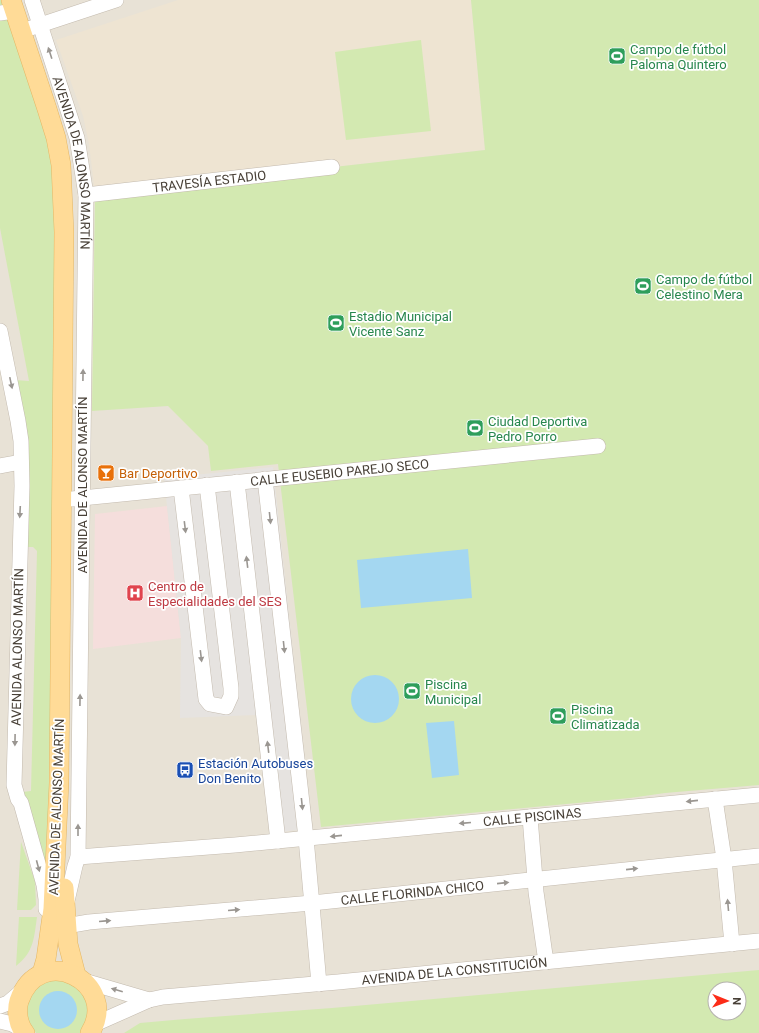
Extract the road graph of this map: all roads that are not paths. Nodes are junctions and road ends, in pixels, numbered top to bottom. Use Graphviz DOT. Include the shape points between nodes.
graph roads {
  1 [pos="32,0"];
  2 [pos="116,0"];
  3 [pos="8,8"];
  4 [pos="40,25"];
  5 [pos="21,31"];
  6 [pos="332,167"];
  7 [pos="86,195"];
  8 [pos="0,331"];
  9 [pos="598,446"];
  10 [pos="21,462"];
  11 [pos="0,466"];
  12 [pos="265,479"];
  13 [pos="237,482"];
  14 [pos="207,485"];
  15 [pos="181,488"];
  16 [pos="82,498"];
  17 [pos="62,499"];
  18 [pos="7,785"];
  19 [pos="759,795"];
  20 [pos="715,799"];
  21 [pos="530,817"];
  22 [pos="306,838"];
  23 [pos="278,841"];
  24 [pos="759,856"];
  25 [pos="78,857"];
  26 [pos="724,859"];
  27 [pos="536,880"];
  28 [pos="312,903"];
  29 [pos="61,915"];
  30 [pos="759,941"];
  31 [pos="732,944"];
  32 [pos="546,962"];
  33 [pos="44,966"];
  34 [pos="80,978"];
  35 [pos="319,984"];
  36 [pos="22,991"];
  37 [pos="149,1000"];
  38 [pos="0,1006"];
  39 [pos="0,1021"];
  40 [pos="91,1031"];
  41 [pos="24,1032"];
  1 -- 4 [label="street, AVENIDA DE ALONSO MARTÍN"];
  2 -- 4 [label="street"];
  3 -- 5 [label="main road, AVENIDA DE ALONSO MARTÍN"];
  4 -- 5 [label="street"];
  7 -- 4 [label="street, AVENIDA DE ALONSO MARTÍN, one-way" via="77,138"];
  5 -- 17 [label="main road, AVENIDA DE ALONSO MARTÍN" via="56,138 61,172 64,232"];
  6 -- 7 [label="street, TRAVESÍA ESTADIO"];
  16 -- 7 [label="street, AVENIDA DE ALONSO MARTÍN, one-way"];
  8 -- 10 [label="street, AVENIDA ALONSO MARTÍN, one-way" via="18,421"];
  9 -- 12 [label="street, CALLE EUSEBIO PAREJO SECO"];
  10 -- 11 [label="street"];
  10 -- 18 [label="street, AVENIDA ALONSO MARTÍN, one-way" via="22,486"];
  12 -- 13 [label="street, CALLE EUSEBIO PAREJO SECO"];
  12 -- 22 [label="street, one-way"];
  13 -- 14 [label="street, CALLE EUSEBIO PAREJO SECO"];
  23 -- 13 [label="street, one-way"];
  14 -- 15 [label="street, CALLE EUSEBIO PAREJO SECO"];
  15 -- 14 [label="street, one-way" via="206,699 210,704 226,707 231,696 231,688"];
  15 -- 16 [label="street, CALLE EUSEBIO PAREJO SECO"];
  16 -- 17 [label="street, CALLE EUSEBIO PAREJO SECO"];
  25 -- 16 [label="street, AVENIDA DE ALONSO MARTÍN, one-way"];
  17 -- 29 [label="main road, AVENIDA DE ALONSO MARTÍN" via="59,783"];
  18 -- 33 [label="street, AVENIDA ALONSO MARTÍN, one-way" via="21,803 46,898"];
  19 -- 20 [label="street, CALLE PISCINAS"];
  20 -- 21 [label="street, CALLE PISCINAS, one-way"];
  20 -- 26 [label="street"];
  21 -- 22 [label="street, CALLE PISCINAS, one-way"];
  21 -- 27 [label="street"];
  22 -- 23 [label="street, CALLE PISCINAS"];
  22 -- 28 [label="street"];
  23 -- 25 [label="street, CALLE PISCINAS"];
  24 -- 26 [label="street, CALLE FLORINDA CHICO"];
  25 -- 29 [label="street, AVENIDA DE ALONSO MARTÍN"];
  27 -- 26 [label="street, CALLE FLORINDA CHICO, one-way"];
  31 -- 26 [label="street, one-way"];
  28 -- 27 [label="street, CALLE FLORINDA CHICO, one-way"];
  27 -- 32 [label="street"];
  29 -- 28 [label="street, CALLE FLORINDA CHICO, one-way" via="89,922"];
  28 -- 35 [label="street"];
  29 -- 33 [label="main road, AVENIDA DE ALONSO MARTÍN"];
  29 -- 34 [label="main road, AVENIDA DE ALONSO MARTÍN"];
  30 -- 31 [label="street, AVENIDA DE LA CONSTITUCIÓN"];
  31 -- 32 [label="street, AVENIDA DE LA CONSTITUCIÓN"];
  32 -- 35 [label="street, AVENIDA DE LA CONSTITUCIÓN"];
  33 -- 34 [label="main road"];
  33 -- 36 [label="main road"];
  37 -- 34 [label="street, one-way"];
  34 -- 40 [label="main road, AVENIDA DE ALONSO MARTÍN" via="91,990 96,1001 97,1012"];
  35 -- 37 [label="street, AVENIDA DE LA CONSTITUCIÓN"];
  36 -- 38 [label="street" via="8,1003"];
  36 -- 41 [label="main road" via="18,1004 18,1018"];
  37 -- 40 [label="street"];
  39 -- 41 [label="street" via="12,1024"];
}
